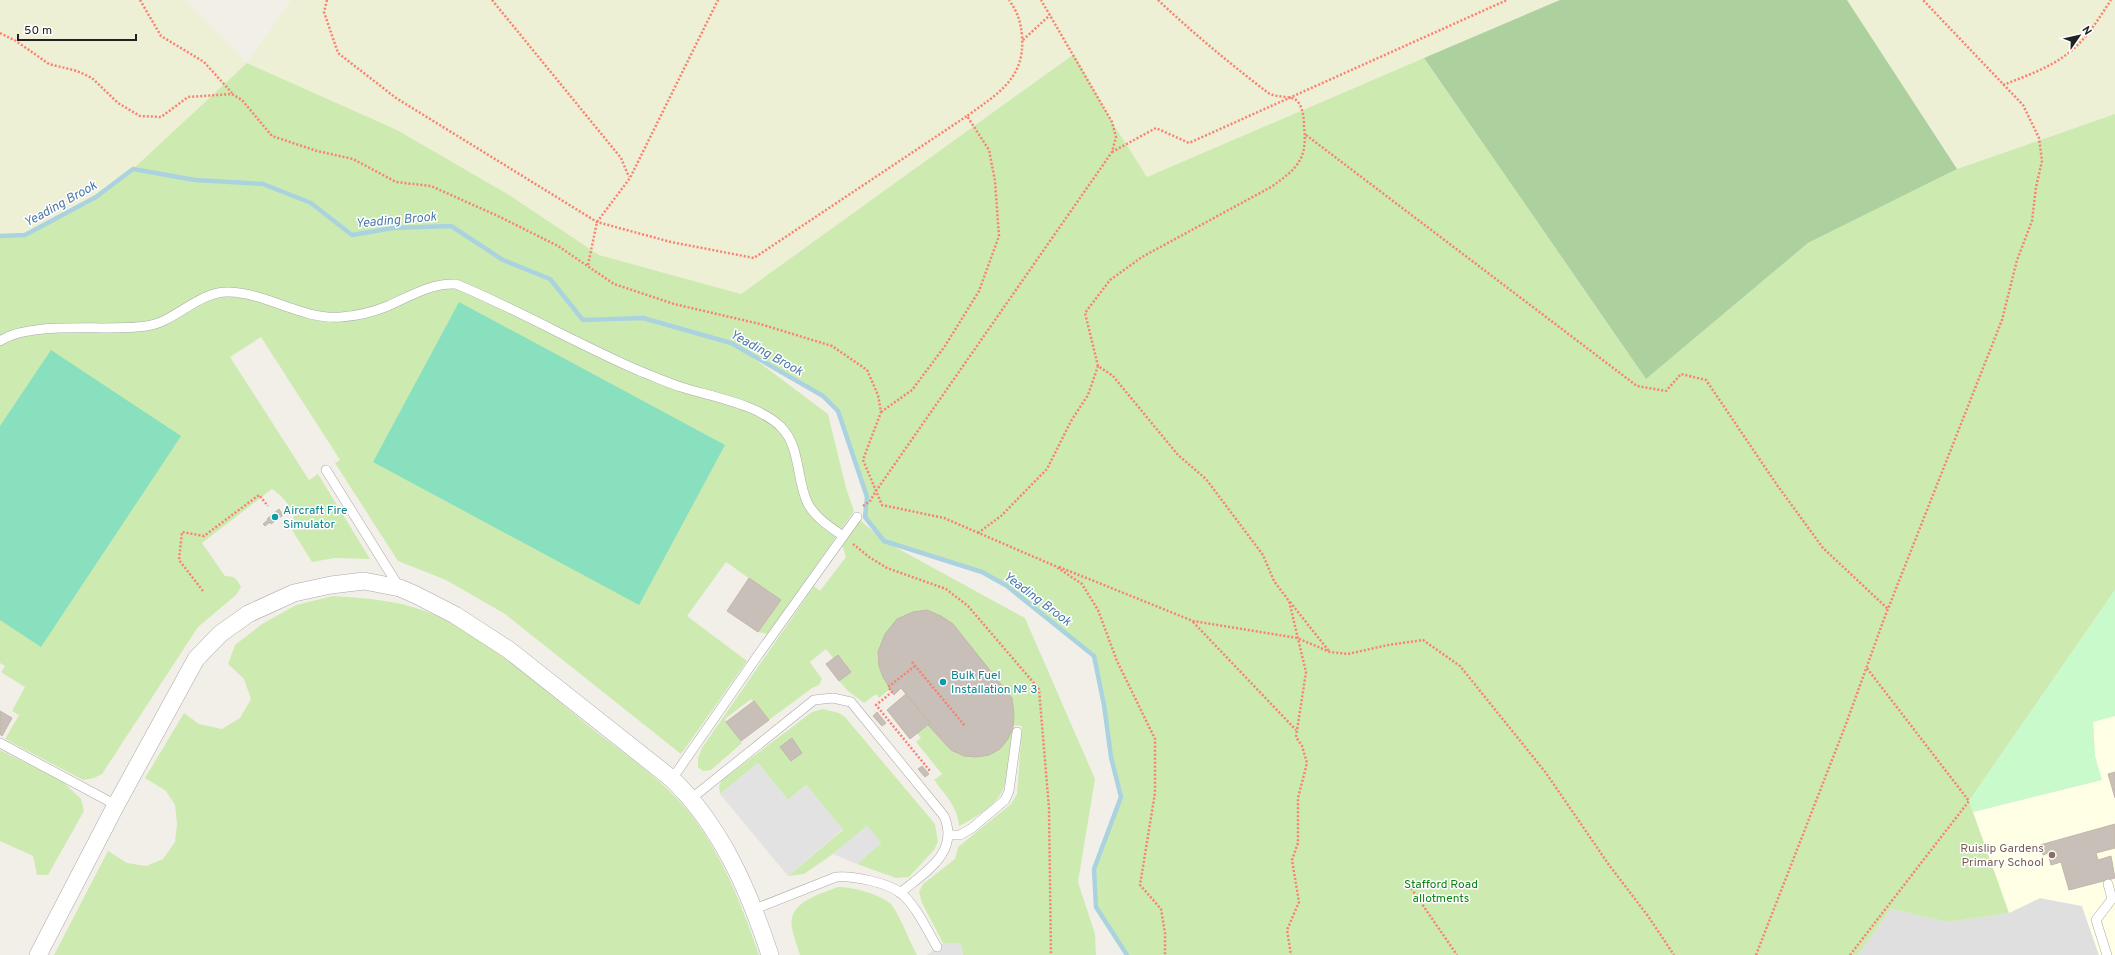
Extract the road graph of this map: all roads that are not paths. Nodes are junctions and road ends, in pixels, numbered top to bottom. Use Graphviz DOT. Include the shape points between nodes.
graph roads {
  1 [pos="0,341"];
  2 [pos="326,470"];
  3 [pos="857,517"];
  4 [pos="843,536"];
  5 [pos="400,588"];
  6 [pos="1017,732"];
  7 [pos="0,743"];
  8 [pos="672,779"];
  9 [pos="692,798"];
  10 [pos="116,804"];
  11 [pos="949,835"];
  12 [pos="2108,884"];
  13 [pos="900,893"];
  14 [pos="755,909"];
  15 [pos="937,947"];
  16 [pos="38,955"];
  17 [pos="770,955"];
  18 [pos="2107,955"];
  1 -- 4 [label="lane" via="20,331 147,326 185,310 205,297 228,292 248,294 319,316 340,317 386,306 441,284 456,284 640,371 767,416 782,428 790,442 808,504 819,519"];
  2 -- 5 [label="lane"];
  3 -- 4 [label="lane"];
  4 -- 8 [label="lane"];
  5 -- 8 [label="street" via="455,615 509,650"];
  5 -- 10 [label="street" via="364,581 331,584 294,593 248,614 220,634 196,659"];
  6 -- 11 [label="lane" via="1009,791 1005,800 972,828 960,835"];
  7 -- 10 [label="lane"];
  8 -- 9 [label="street"];
  9 -- 11 [label="lane" via="814,700 842,699 851,702 944,816"];
  9 -- 14 [label="street" via="730,858"];
  10 -- 16 [label="street"];
  11 -- 13 [label="lane" via="941,858"];
  12 -- 18 [label="lane" via="2112,899 2096,920"];
  13 -- 14 [label="lane" via="872,881 847,875"];
  13 -- 15 [label="lane" via="917,914"];
  14 -- 17 [label="street"];
}
